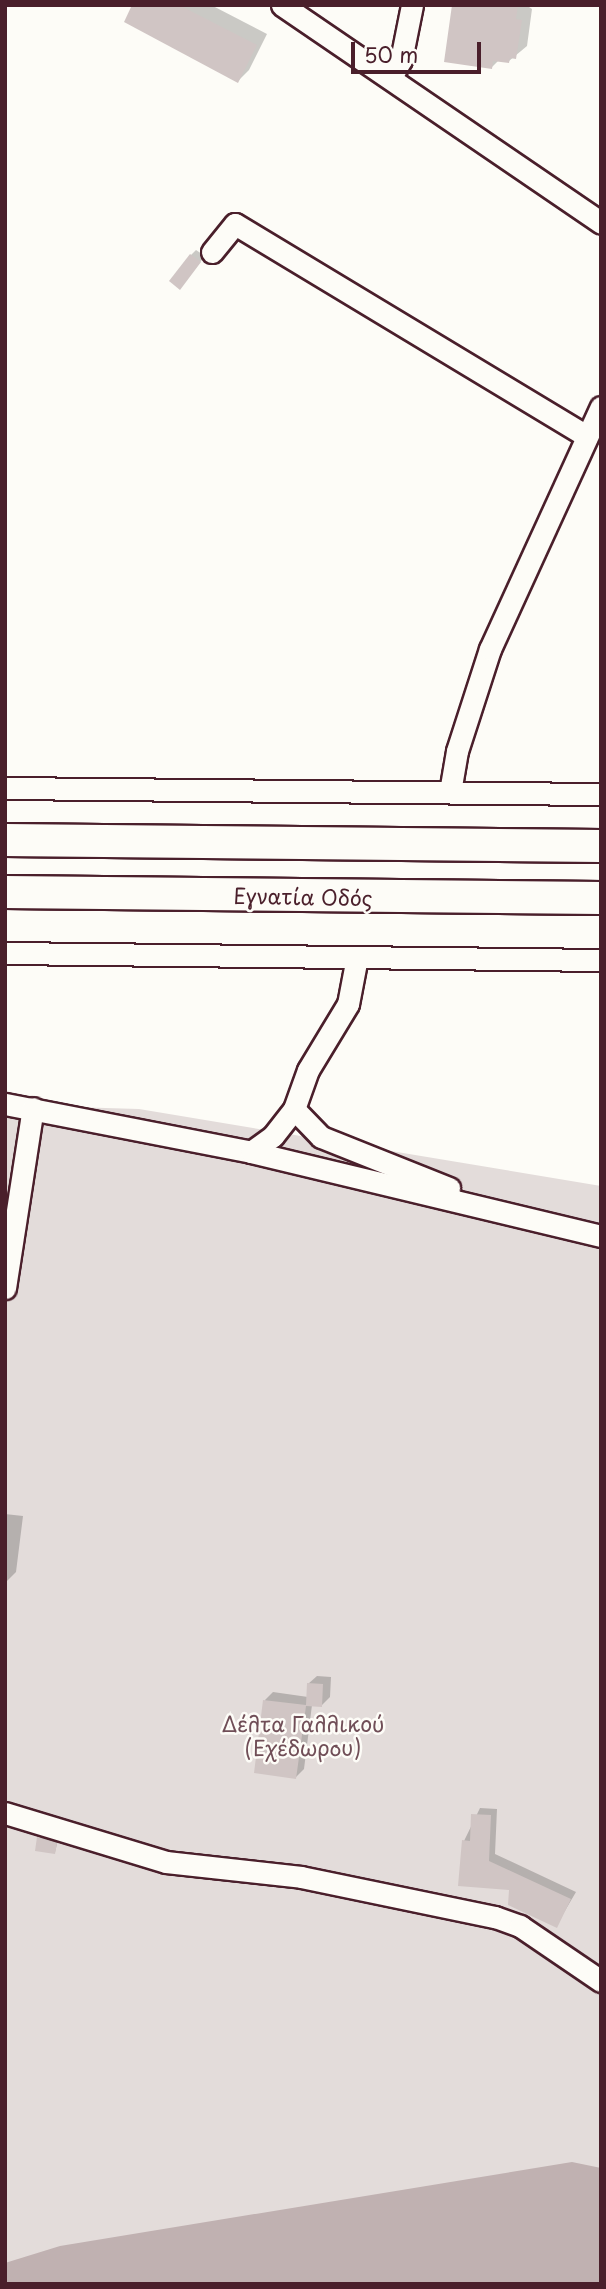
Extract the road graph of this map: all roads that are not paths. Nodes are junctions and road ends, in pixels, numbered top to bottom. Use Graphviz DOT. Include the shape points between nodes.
graph roads {
  1 [pos="282,5"];
  2 [pos="412,5"];
  3 [pos="391,77"];
  4 [pos="601,223"];
  5 [pos="212,252"];
  6 [pos="601,407"];
  7 [pos="587,436"];
  8 [pos="5,788"];
  9 [pos="450,792"];
  10 [pos="601,794"];
  11 [pos="5,840"];
  12 [pos="601,846"];
  13 [pos="5,892"];
  14 [pos="601,898"];
  15 [pos="5,953"];
  16 [pos="358,957"];
  17 [pos="601,960"];
  18 [pos="5,1104"];
  19 [pos="33,1108"];
  20 [pos="294,1109"];
  21 [pos="251,1152"];
  22 [pos="527,1218"];
  23 [pos="601,1236"];
  24 [pos="5,1288"];
  25 [pos="5,1813"];
  26 [pos="601,1981"];
  1 -- 3 [label="street"];
  2 -- 3 [label="street" via="401,60"];
  3 -- 4 [label="street"];
  5 -- 7 [label="street" via="234,224"];
  6 -- 7 [label="street"];
  7 -- 9 [label="street" via="490,649 457,751"];
  8 -- 9 [label="street"];
  9 -- 10 [label="street"];
  11 -- 12 [label="highway"];
  13 -- 14 [label="highway, Εγνατία Οδός"];
  15 -- 16 [label="street"];
  16 -- 17 [label="street"];
  16 -- 20 [label="street" via="348,1004 307,1070"];
  18 -- 19 [label="street"];
  19 -- 21 [label="street"];
  19 -- 24 [label="street"];
  20 -- 21 [label="street" via="273,1136"];
  20 -- 22 [label="street" via="321,1137"];
  21 -- 22 [label="street"];
  22 -- 23 [label="street"];
  25 -- 26 [label="street" via="166,1863 301,1877 469,1909 520,1926"];
}
